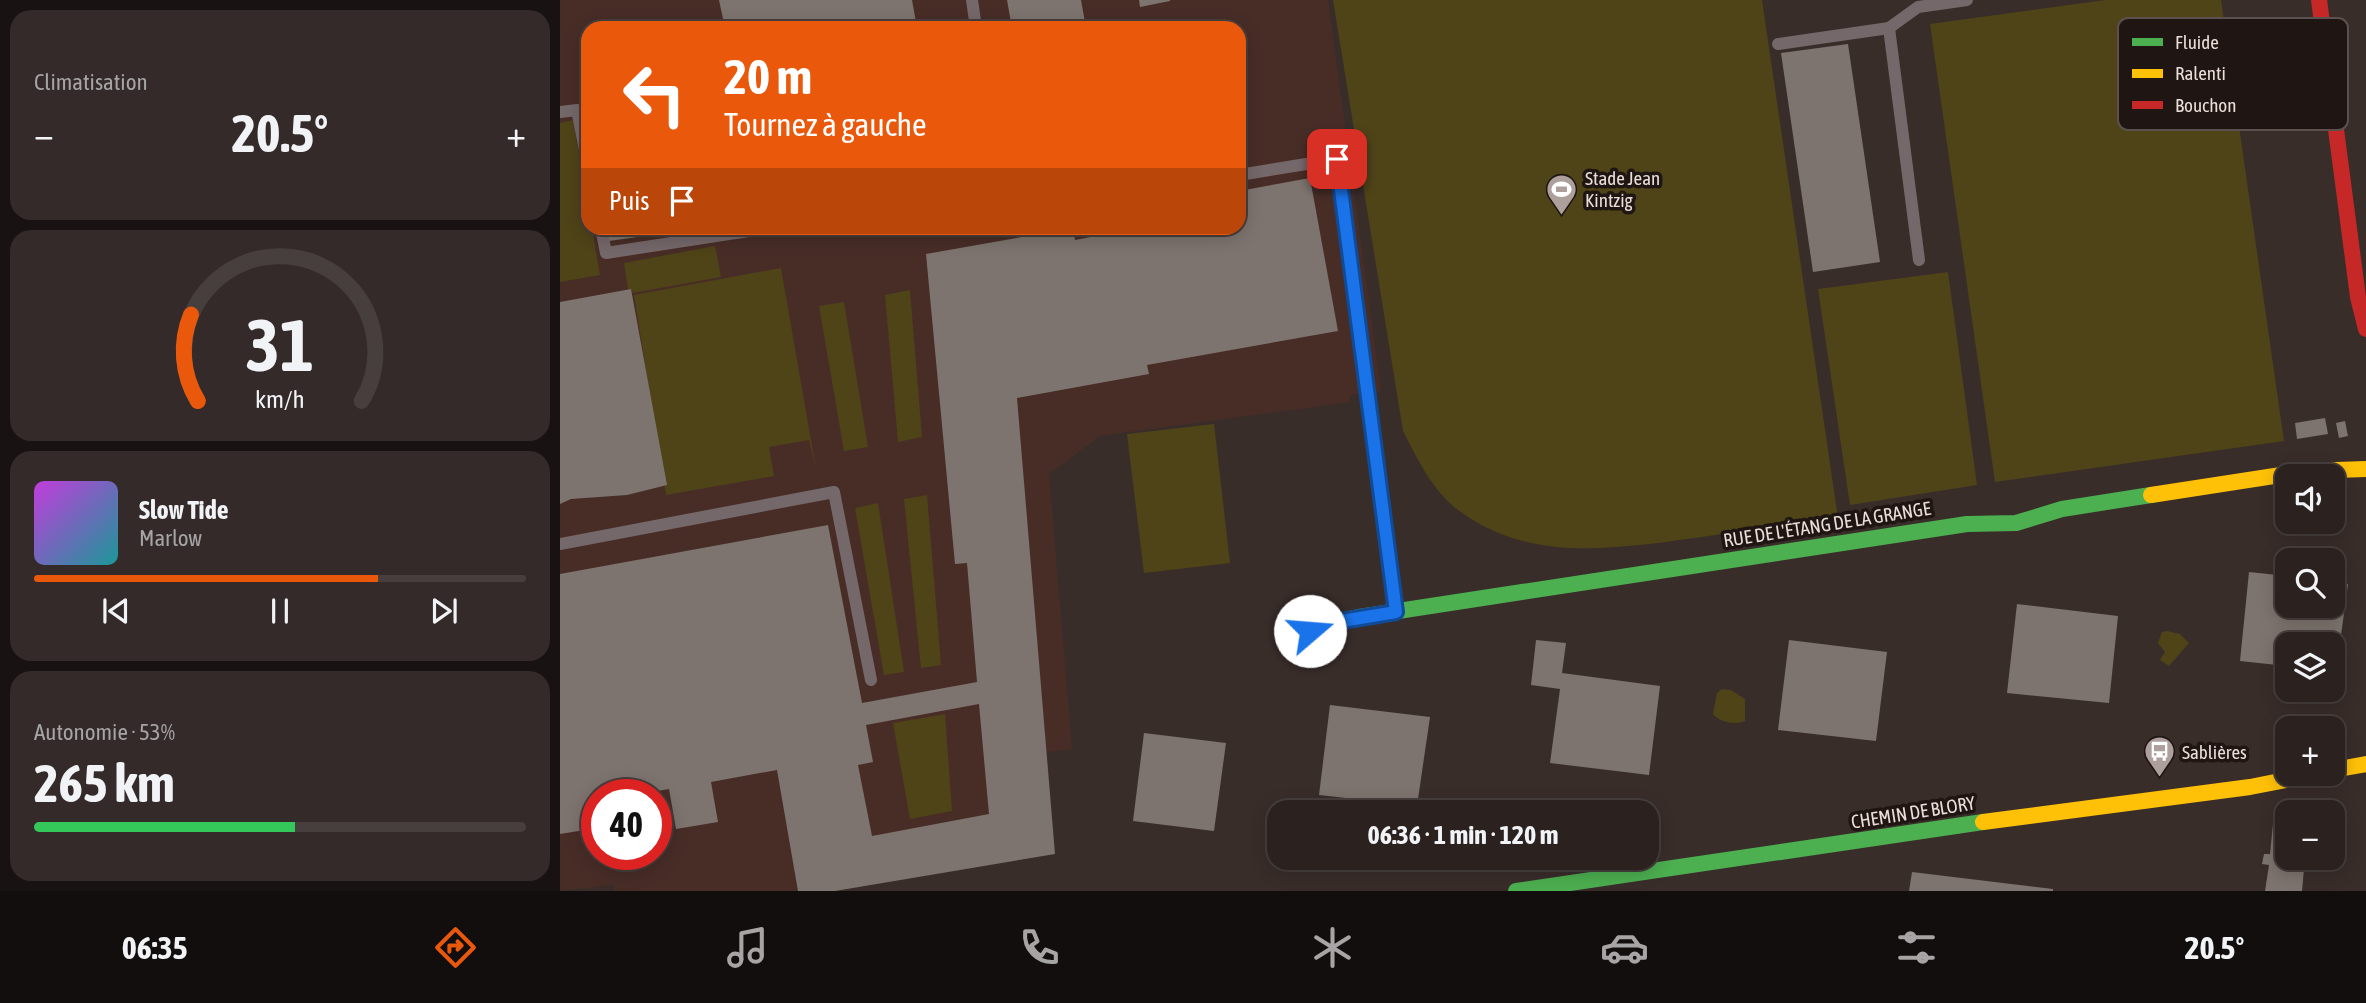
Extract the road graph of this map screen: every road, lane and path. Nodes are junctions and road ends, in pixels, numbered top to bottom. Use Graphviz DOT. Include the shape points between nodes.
graph roads {
  1 [pos="972,0"];
  2 [pos="1967,0"];
  3 [pos="2319,0"];
  4 [pos="2321,18"];
  5 [pos="975,21"];
  6 [pos="1889,28"];
  7 [pos="1777,44"];
  8 [pos="560,112"];
  9 [pos="581,130"];
  10 [pos="2336,130"];
  11 [pos="1246,174"];
  12 [pos="602,235"];
  13 [pos="723,235"];
  14 [pos="1919,260"];
  15 [pos="2366,329"];
  16 [pos="2366,469"];
  17 [pos="560,544"];
  18 [pos="1396,612"];
  19 [pos="1296,638"];
  20 [pos="871,680"];
  21 [pos="2366,764"];
  22 [pos="2345,768"];
  23 [pos="2275,782"];
  24 [pos="1516,891"];
  1 -- 5 [label="lane"];
  2 -- 6 [label="lane" via="1918,7"];
  3 -- 4 [label="street"];
  6 -- 7 [label="lane"];
  6 -- 14 [label="lane"];
  8 -- 9 [label="lane" via="577,110"];
  10 -- 15 [label="street"];
  11 -- 18 [label="lane" via="1337,159"];
  12 -- 13 [label="lane" via="606,253"];
  16 -- 18 [label="street, RUE DE L'ÉTANG DE LA GRANGE" via="2306,471 2062,509 2026,519 1966,524"];
  17 -- 20 [label="lane" via="834,492"];
  18 -- 19 [label="street, RUE DE L'ÉTANG DE LA GRANGE" via="1324,624"];
  21 -- 22 [label="street"];
  23 -- 24 [label="street, CHEMIN DE BLORY"];
}
